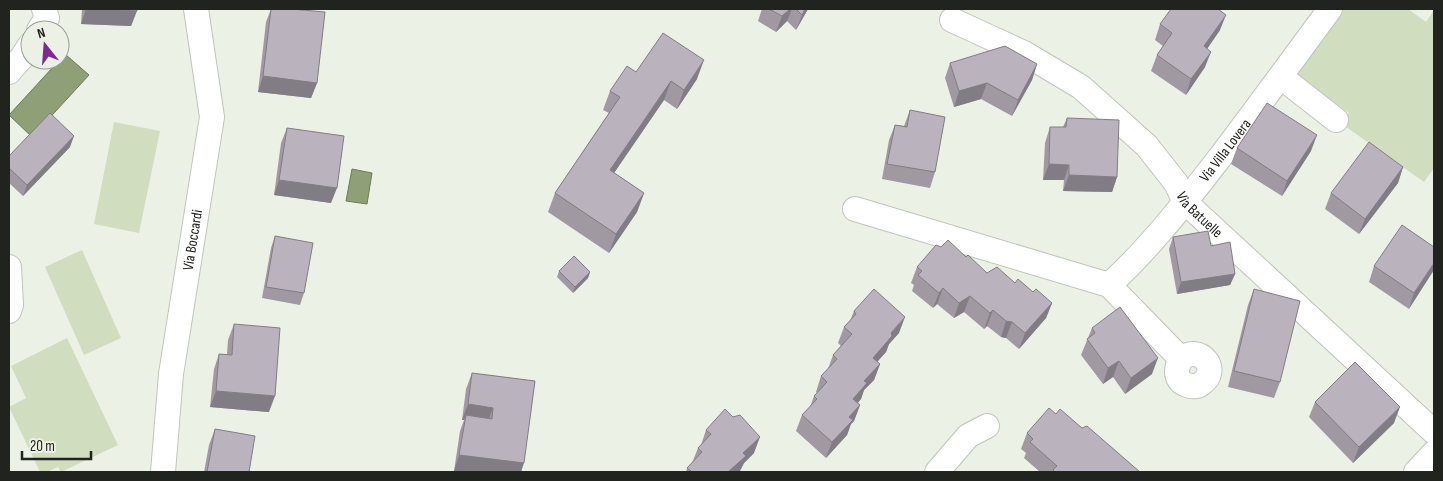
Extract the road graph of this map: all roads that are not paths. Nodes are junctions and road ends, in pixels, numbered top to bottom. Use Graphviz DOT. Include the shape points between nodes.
graph roads {
  1 [pos="196,9"];
  2 [pos="1330,9"];
  3 [pos="952,20"];
  4 [pos="20,59"];
  5 [pos="9,72"];
  6 [pos="1281,77"];
  7 [pos="1336,120"];
  8 [pos="1185,202"];
  9 [pos="856,209"];
  10 [pos="9,267"];
  11 [pos="1109,285"];
  12 [pos="9,312"];
  13 [pos="1180,359"];
  14 [pos="987,426"];
  15 [pos="1434,432"];
  16 [pos="1434,453"];
  17 [pos="163,472"];
  18 [pos="937,472"];
  19 [pos="1416,472"];
  1 -- 17 [label="street, Via Boccardi" via="212,117 171,374"];
  2 -- 6 [label="street, Via Villa Lovera"];
  3 -- 8 [label="street, Via Batuelle" via="1024,53 1081,87 1147,146 1176,183"];
  4 -- 5 [label="street"];
  6 -- 7 [label="street"];
  6 -- 8 [label="street, Via Villa Lovera"];
  8 -- 11 [label="street, Via Villa Lovera"];
  8 -- 15 [label="street, Via Batuelle"];
  9 -- 11 [label="street"];
  10 -- 12 [label="street"];
  11 -- 13 [label="street"];
  14 -- 18 [label="street" via="968,436"];
  16 -- 19 [label="street"];
}
